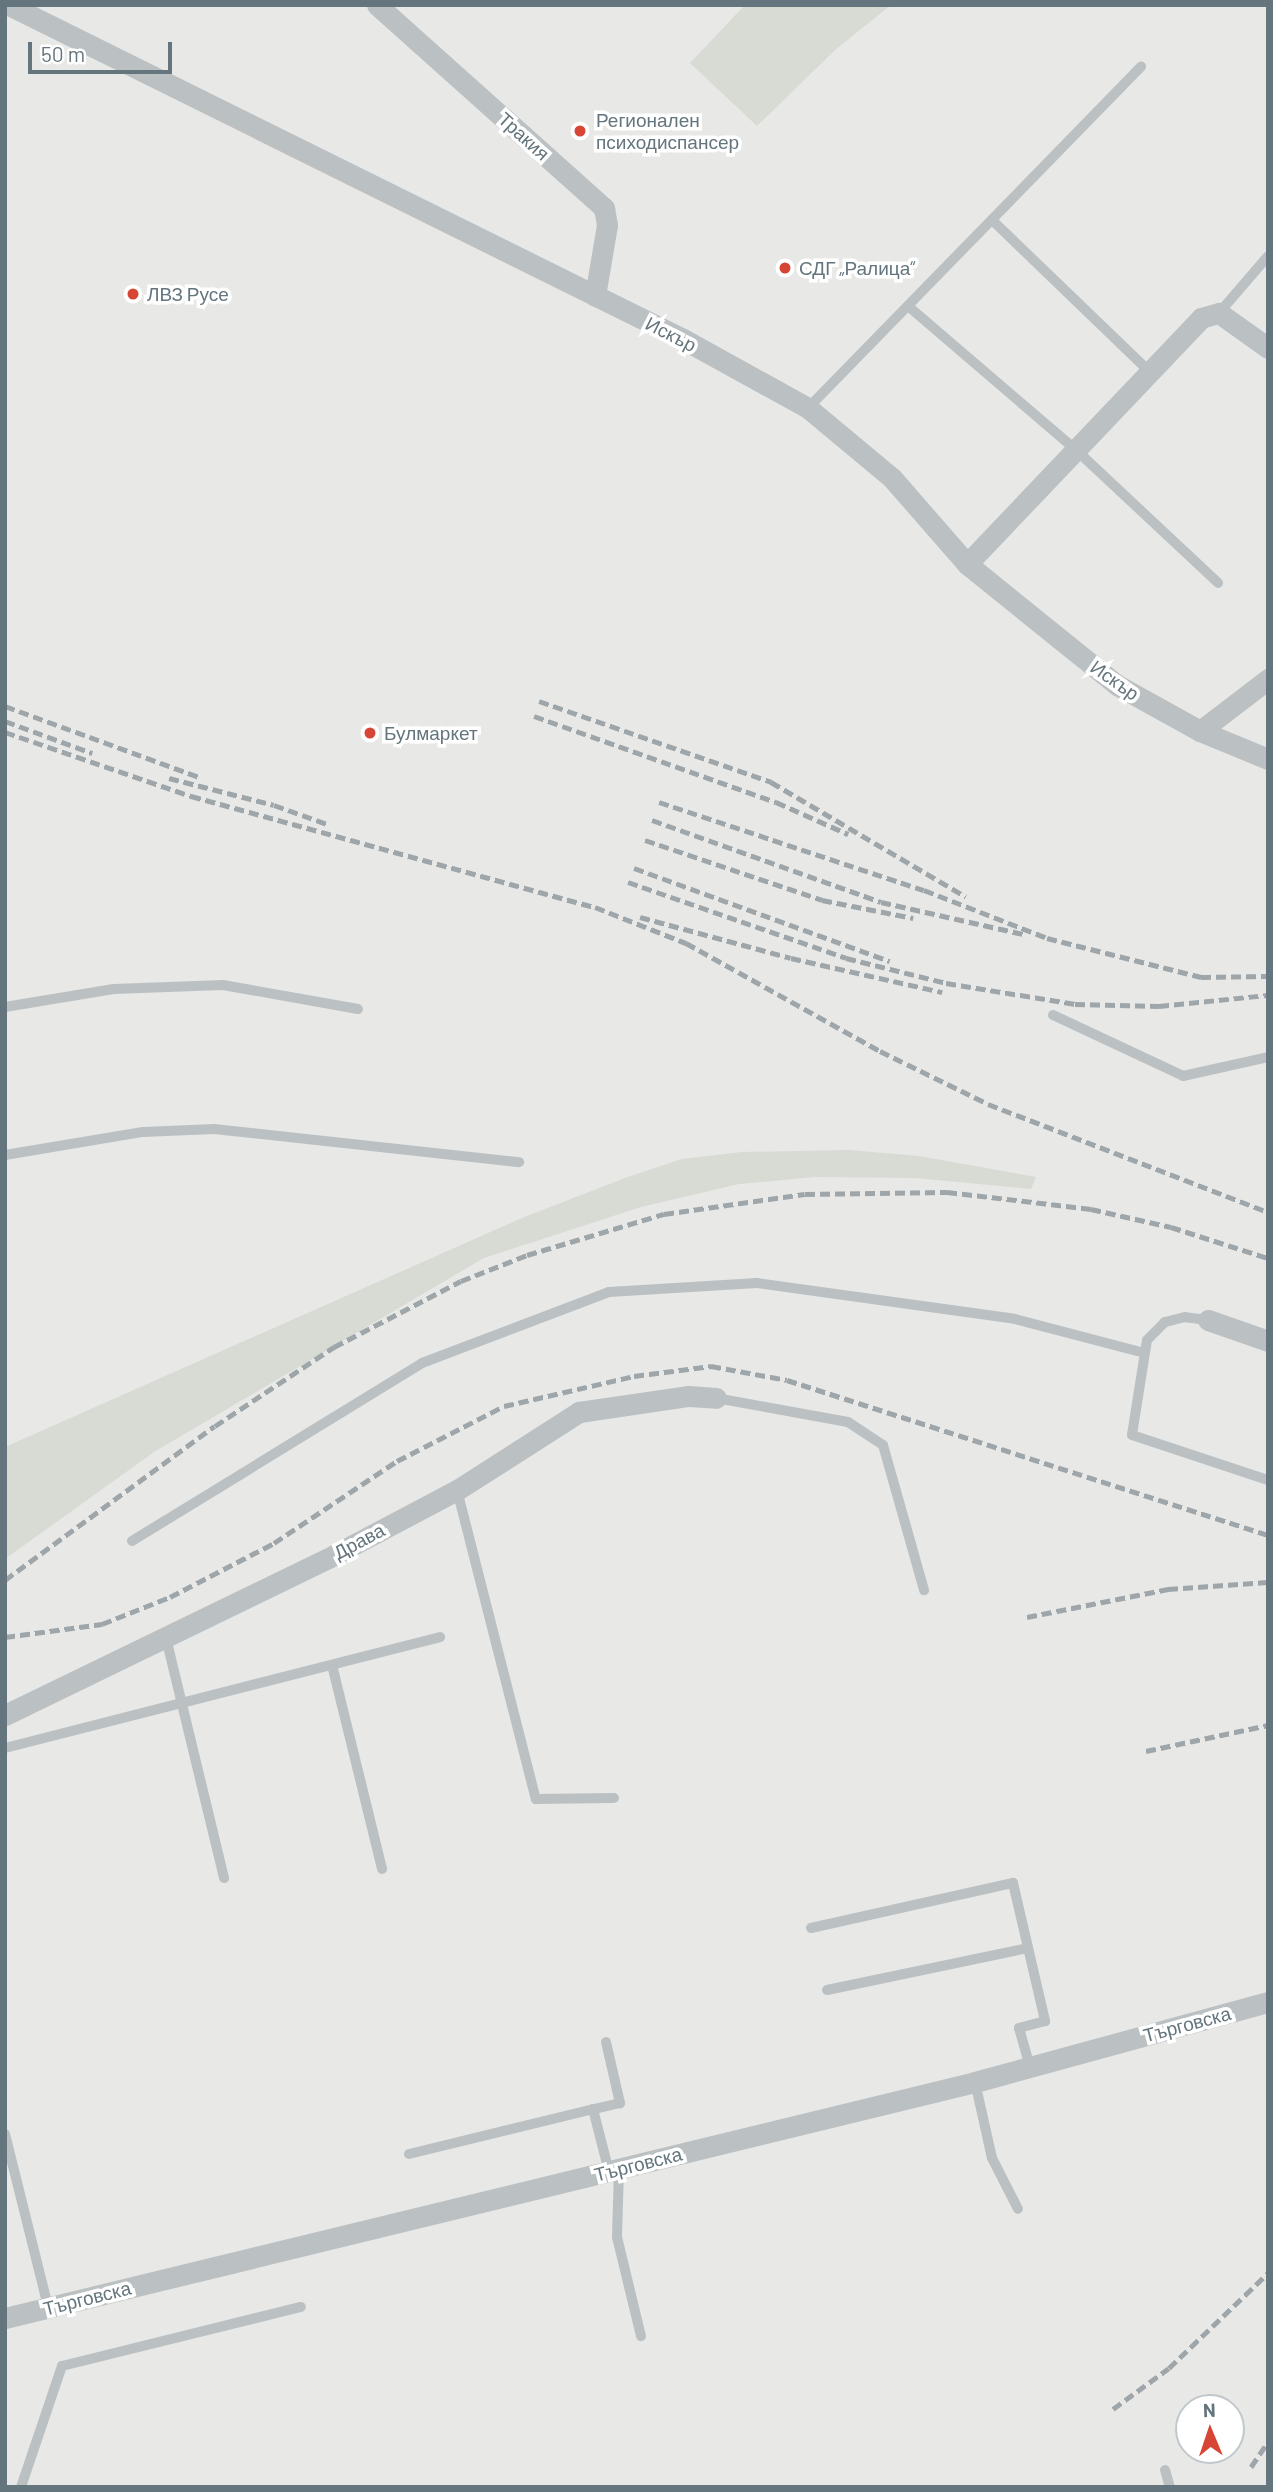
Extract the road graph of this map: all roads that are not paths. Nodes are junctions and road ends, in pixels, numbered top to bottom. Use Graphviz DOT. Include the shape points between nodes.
graph roads {
  1 [pos="377,5"];
  2 [pos="14,10"];
  3 [pos="1141,67"];
  4 [pos="992,220"];
  5 [pos="1268,256"];
  6 [pos="596,296"];
  7 [pos="908,306"];
  8 [pos="1219,313"];
  9 [pos="1268,348"];
  10 [pos="1149,370"];
  11 [pos="808,408"];
  12 [pos="1075,449"];
  13 [pos="967,564"];
  14 [pos="1218,583"];
  15 [pos="1268,680"];
  16 [pos="1200,731"];
  17 [pos="1268,759"];
  18 [pos="5,1007"];
  19 [pos="358,1009"];
  20 [pos="1053,1015"];
  21 [pos="1268,1057"];
  22 [pos="5,1155"];
  23 [pos="519,1162"];
  24 [pos="1208,1320"];
  25 [pos="1268,1341"];
  26 [pos="1145,1353"];
  27 [pos="716,1398"];
  28 [pos="1268,1480"];
  29 [pos="457,1490"];
  30 [pos="132,1541"];
  31 [pos="924,1590"];
  32 [pos="440,1637"];
  33 [pos="166,1638"];
  34 [pos="332,1665"];
  35 [pos="181,1703"];
  36 [pos="5,1715"];
  37 [pos="5,1748"];
  38 [pos="614,1798"];
  39 [pos="382,1870"];
  40 [pos="224,1878"];
  41 [pos="811,1928"];
  42 [pos="1028,1948"];
  43 [pos="827,1990"];
  44 [pos="1268,2002"];
  45 [pos="606,2042"];
  46 [pos="1030,2067"];
  47 [pos="975,2082"];
  48 [pos="593,2109"];
  49 [pos="5,2134"];
  50 [pos="408,2154"];
  51 [pos="614,2170"];
  52 [pos="1018,2209"];
  53 [pos="301,2306"];
  54 [pos="48,2307"];
  55 [pos="5,2318"];
  56 [pos="641,2336"];
  57 [pos="1166,2470"];
  58 [pos="21,2487"];
  59 [pos="1170,2487"];
  1 -- 6 [label="street, Тракия" via="604,208 607,225"];
  2 -- 6 [label="street, Искър"];
  3 -- 4 [label="lane"];
  4 -- 7 [label="lane"];
  4 -- 10 [label="lane"];
  5 -- 8 [label="lane"];
  6 -- 11 [label="street, Искър"];
  7 -- 11 [label="lane"];
  7 -- 12 [label="lane"];
  8 -- 9 [label="street"];
  8 -- 10 [label="street" via="1201,318"];
  10 -- 12 [label="street"];
  11 -- 13 [label="street, Искър" via="892,478"];
  12 -- 13 [label="street"];
  12 -- 14 [label="lane"];
  13 -- 16 [label="street, Искър" via="1117,685"];
  15 -- 16 [label="street"];
  16 -- 17 [label="street, Искър"];
  18 -- 19 [label="lane" via="114,989 223,985"];
  20 -- 21 [label="lane" via="1183,1076"];
  22 -- 23 [label="lane" via="143,1132 214,1129"];
  24 -- 25 [label="street"];
  24 -- 26 [label="lane" via="1185,1317 1164,1322 1147,1340"];
  26 -- 28 [label="lane" via="1132,1435"];
  26 -- 30 [label="lane" via="1015,1319 757,1283 609,1292 422,1363"];
  27 -- 29 [label="street, Драва" via="689,1396 579,1412"];
  27 -- 31 [label="lane" via="848,1422 883,1445"];
  29 -- 33 [label="street, Драва"];
  29 -- 38 [label="lane" via="536,1799"];
  32 -- 34 [label="lane"];
  33 -- 35 [label="lane"];
  33 -- 36 [label="street, Драва"];
  34 -- 35 [label="lane"];
  34 -- 39 [label="lane"];
  35 -- 37 [label="lane"];
  35 -- 40 [label="lane"];
  41 -- 42 [label="lane" via="1013,1883"];
  42 -- 43 [label="lane"];
  42 -- 46 [label="lane" via="1045,2021 1019,2028"];
  44 -- 46 [label="street, Търговска"];
  45 -- 48 [label="lane" via="620,2103"];
  46 -- 47 [label="street, Търговска"];
  47 -- 51 [label="street, Търговска"];
  47 -- 52 [label="lane" via="992,2158"];
  48 -- 50 [label="lane"];
  48 -- 51 [label="lane"];
  49 -- 54 [label="lane"];
  51 -- 54 [label="street, Търговска"];
  51 -- 56 [label="lane" via="617,2237"];
  53 -- 58 [label="lane" via="62,2366"];
  54 -- 55 [label="street, Търговска"];
  57 -- 59 [label="lane"];
}
